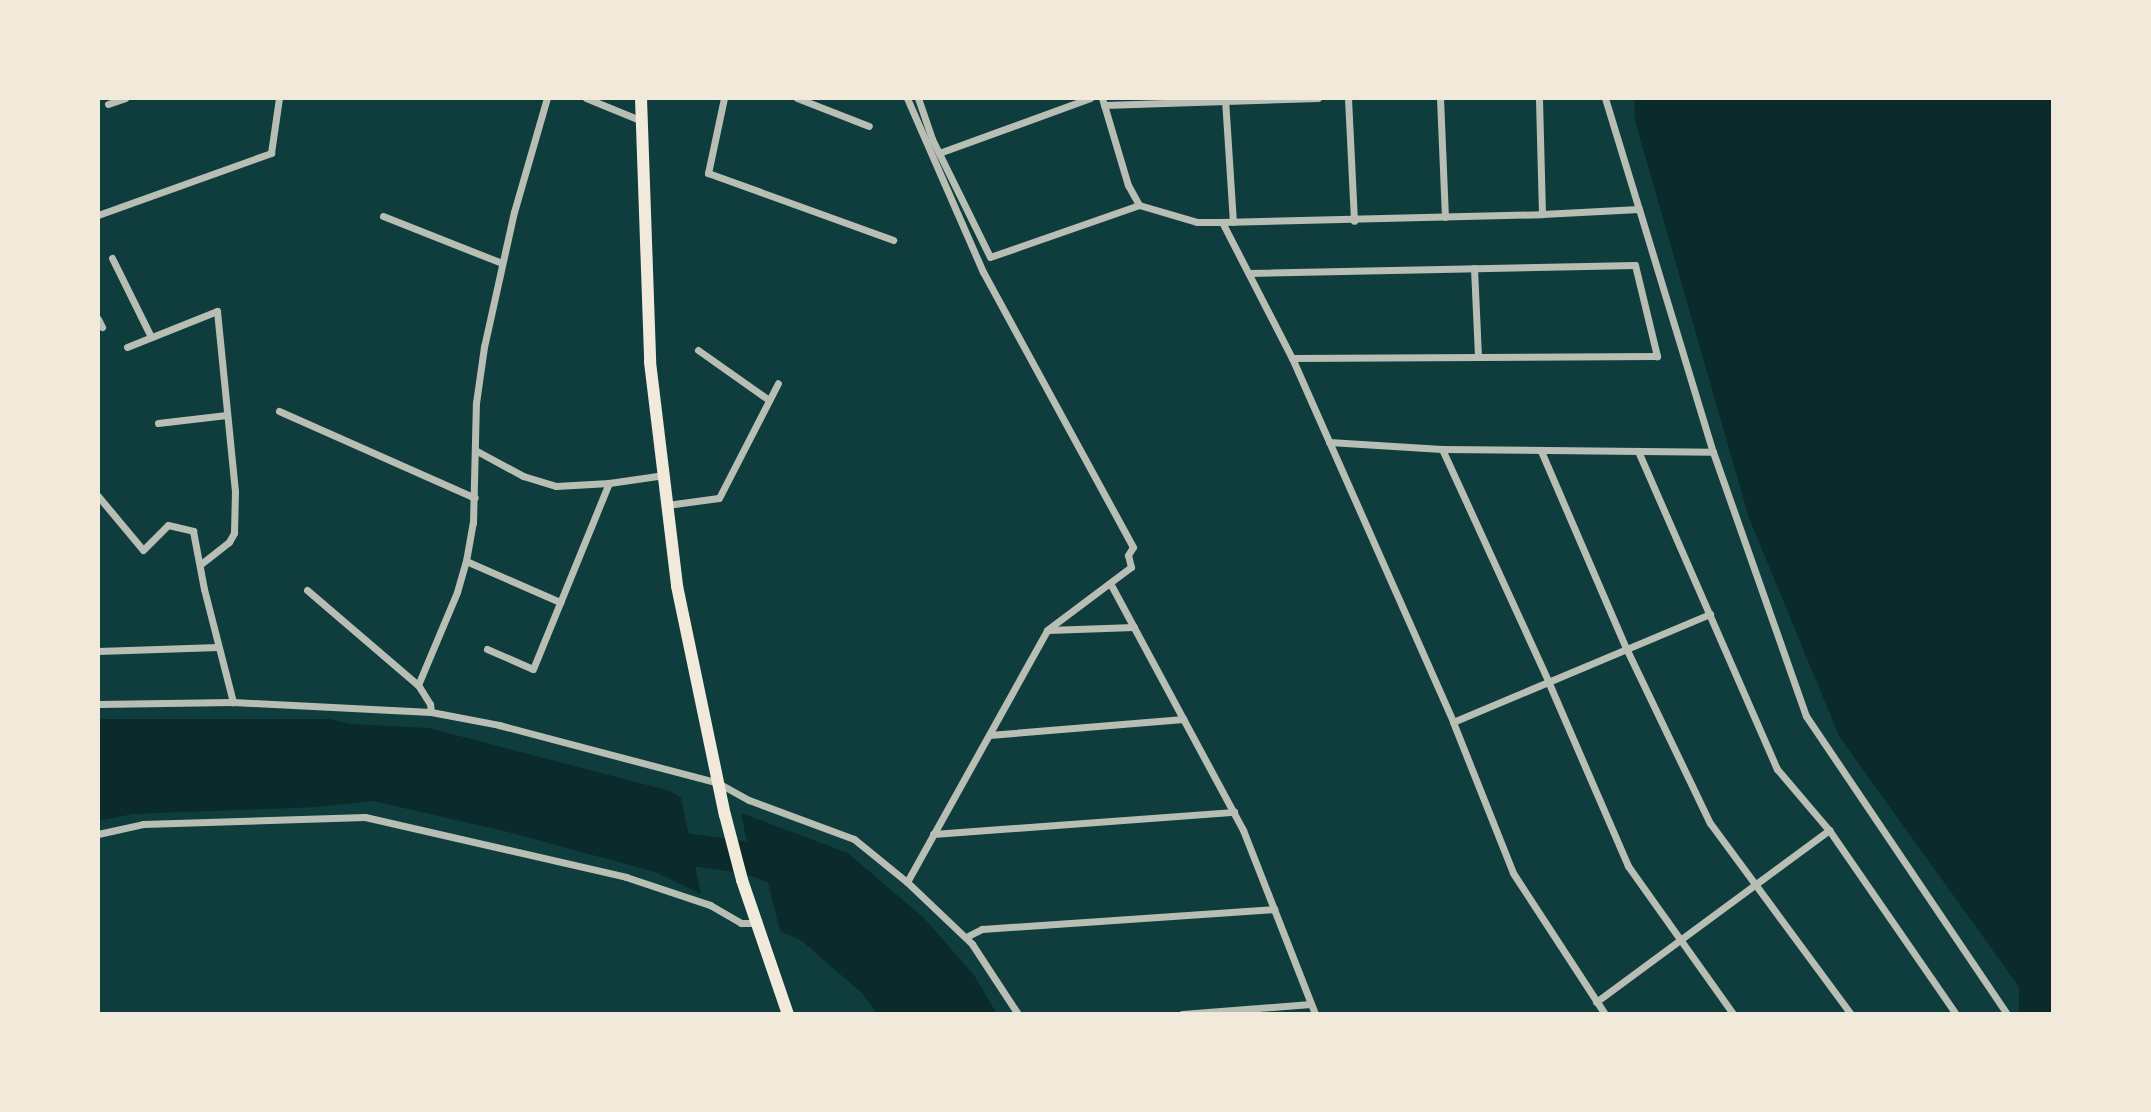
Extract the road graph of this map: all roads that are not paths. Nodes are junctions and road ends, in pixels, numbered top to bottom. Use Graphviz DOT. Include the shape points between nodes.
graph roads {
  1 [pos="125,98"];
  2 [pos="279,98"];
  3 [pos="547,98"];
  4 [pos="586,98"];
  5 [pos="641,98"];
  6 [pos="724,98"];
  7 [pos="797,98"];
  8 [pos="907,98"];
  9 [pos="918,98"];
  10 [pos="1090,98"];
  11 [pos="1318,98"];
  12 [pos="1348,98"];
  13 [pos="1440,98"];
  14 [pos="1539,98"];
  15 [pos="1605,98"];
  16 [pos="1225,100"];
  17 [pos="1103,102"];
  18 [pos="108,104"];
  19 [pos="640,120"];
  20 [pos="869,126"];
  21 [pos="939,153"];
  22 [pos="1139,205"];
  23 [pos="1639,209"];
  24 [pos="1542,214"];
  25 [pos="98,215"];
  26 [pos="383,216"];
  27 [pos="1445,217"];
  28 [pos="1354,221"];
  29 [pos="1222,222"];
  30 [pos="1234,222"];
  31 [pos="893,240"];
  32 [pos="112,258"];
  33 [pos="502,263"];
  34 [pos="1474,268"];
  35 [pos="1250,273"];
  36 [pos="151,337"];
  37 [pos="127,346"];
  38 [pos="698,350"];
  39 [pos="1478,357"];
  40 [pos="1292,358"];
  41 [pos="778,383"];
  42 [pos="769,400"];
  43 [pos="279,411"];
  44 [pos="227,415"];
  45 [pos="158,424"];
  46 [pos="1329,442"];
  47 [pos="1441,449"];
  48 [pos="475,450"];
  49 [pos="1541,451"];
  50 [pos="1638,452"];
  51 [pos="1713,452"];
  52 [pos="664,475"];
  53 [pos="609,483"];
  54 [pos="98,496"];
  55 [pos="475,498"];
  56 [pos="667,505"];
  57 [pos="466,561"];
  58 [pos="201,564"];
  59 [pos="1110,583"];
  60 [pos="307,590"];
  61 [pos="560,602"];
  62 [pos="1710,614"];
  63 [pos="1134,627"];
  64 [pos="1047,630"];
  65 [pos="218,647"];
  66 [pos="1626,648"];
  67 [pos="487,649"];
  68 [pos="98,651"];
  69 [pos="1548,681"];
  70 [pos="418,685"];
  71 [pos="233,702"];
  72 [pos="98,704"];
  73 [pos="430,712"];
  74 [pos="1184,719"];
  75 [pos="1454,723"];
  76 [pos="989,735"];
  77 [pos="718,783"];
  78 [pos="1234,812"];
  79 [pos="1829,830"];
  80 [pos="98,834"];
  81 [pos="933,834"];
  82 [pos="907,881"];
  83 [pos="1754,884"];
  84 [pos="1274,909"];
  85 [pos="757,923"];
  86 [pos="966,937"];
  87 [pos="1680,939"];
  88 [pos="1596,1002"];
  89 [pos="1311,1003"];
  90 [pos="788,1014"];
  91 [pos="1018,1014"];
  92 [pos="1182,1014"];
  93 [pos="1315,1014"];
  94 [pos="1605,1014"];
  95 [pos="1733,1014"];
  96 [pos="1851,1014"];
  97 [pos="1956,1014"];
  98 [pos="2007,1014"];
  1 -- 18 [label="street"];
  2 -- 25 [label="street" via="271,153"];
  3 -- 33 [label="street"];
  4 -- 19 [label="street"];
  5 -- 19 [label="main road"];
  6 -- 31 [label="street" via="708,173"];
  7 -- 20 [label="street"];
  8 -- 59 [label="street" via="983,272 1133,547 1128,555 1131,567"];
  9 -- 21 [label="street"];
  10 -- 21 [label="street"];
  11 -- 16 [label="street"];
  12 -- 28 [label="street"];
  13 -- 27 [label="street"];
  14 -- 24 [label="street"];
  15 -- 23 [label="street"];
  16 -- 17 [label="street"];
  16 -- 30 [label="street"];
  17 -- 22 [label="street" via="1128,185"];
  19 -- 52 [label="main road" via="650,362"];
  21 -- 22 [label="street" via="990,257"];
  22 -- 29 [label="street" via="1198,222"];
  23 -- 24 [label="street"];
  23 -- 51 [label="street"];
  24 -- 27 [label="street"];
  26 -- 33 [label="street"];
  27 -- 28 [label="street"];
  28 -- 30 [label="street"];
  29 -- 30 [label="street"];
  29 -- 35 [label="street"];
  32 -- 36 [label="street"];
  33 -- 48 [label="street" via="484,347"];
  34 -- 35 [label="street"];
  34 -- 39 [label="street"];
  34 -- 39 [label="street" via="1635,265 1657,356"];
  35 -- 40 [label="street"];
  36 -- 37 [label="street"];
  36 -- 44 [label="street" via="217,311"];
  38 -- 42 [label="street"];
  39 -- 40 [label="street"];
  40 -- 46 [label="street"];
  41 -- 42 [label="street"];
  42 -- 56 [label="street" via="719,498"];
  43 -- 55 [label="street"];
  44 -- 45 [label="street"];
  44 -- 58 [label="street" via="234,533"];
  46 -- 47 [label="street"];
  46 -- 75 [label="street"];
  47 -- 49 [label="street"];
  47 -- 69 [label="street"];
  48 -- 53 [label="street" via="523,476 556,485"];
  48 -- 55 [label="street"];
  49 -- 50 [label="street"];
  49 -- 66 [label="street"];
  50 -- 51 [label="street"];
  50 -- 62 [label="street"];
  51 -- 98 [label="street" via="1806,716"];
  52 -- 53 [label="street"];
  52 -- 56 [label="main road"];
  53 -- 61 [label="street"];
  54 -- 58 [label="street" via="143,550 168,525 193,531"];
  55 -- 57 [label="street"];
  56 -- 77 [label="main road" via="677,586"];
  57 -- 61 [label="street"];
  57 -- 70 [label="street"];
  58 -- 65 [label="street"];
  59 -- 63 [label="street"];
  59 -- 64 [label="street"];
  60 -- 70 [label="street"];
  61 -- 67 [label="street" via="533,669"];
  62 -- 66 [label="street"];
  62 -- 79 [label="street" via="1777,769"];
  63 -- 64 [label="street"];
  63 -- 74 [label="street"];
  64 -- 76 [label="street"];
  65 -- 68 [label="street"];
  65 -- 71 [label="street"];
  66 -- 69 [label="street"];
  66 -- 83 [label="street" via="1710,823"];
  69 -- 75 [label="street"];
  69 -- 87 [label="street" via="1628,866"];
  70 -- 73 [label="street"];
  71 -- 72 [label="street"];
  71 -- 73 [label="street"];
  73 -- 77 [label="street" via="486,722"];
  74 -- 76 [label="street"];
  74 -- 78 [label="street"];
  75 -- 88 [label="street" via="1513,873"];
  76 -- 81 [label="street"];
  77 -- 82 [label="street" via="749,800 843,832"];
  77 -- 85 [label="main road"];
  78 -- 81 [label="street"];
  78 -- 84 [label="street"];
  79 -- 83 [label="street"];
  79 -- 97 [label="street"];
  80 -- 85 [label="street" via="143,824 365,817 626,877 710,905 741,923"];
  81 -- 82 [label="street"];
  82 -- 86 [label="street"];
  83 -- 87 [label="street"];
  83 -- 96 [label="street"];
  84 -- 86 [label="street" via="982,929"];
  84 -- 89 [label="street"];
  85 -- 90 [label="main road"];
  86 -- 91 [label="street"];
  87 -- 88 [label="street"];
  87 -- 95 [label="street"];
  88 -- 94 [label="street"];
  89 -- 92 [label="street"];
  89 -- 93 [label="street"];
}
